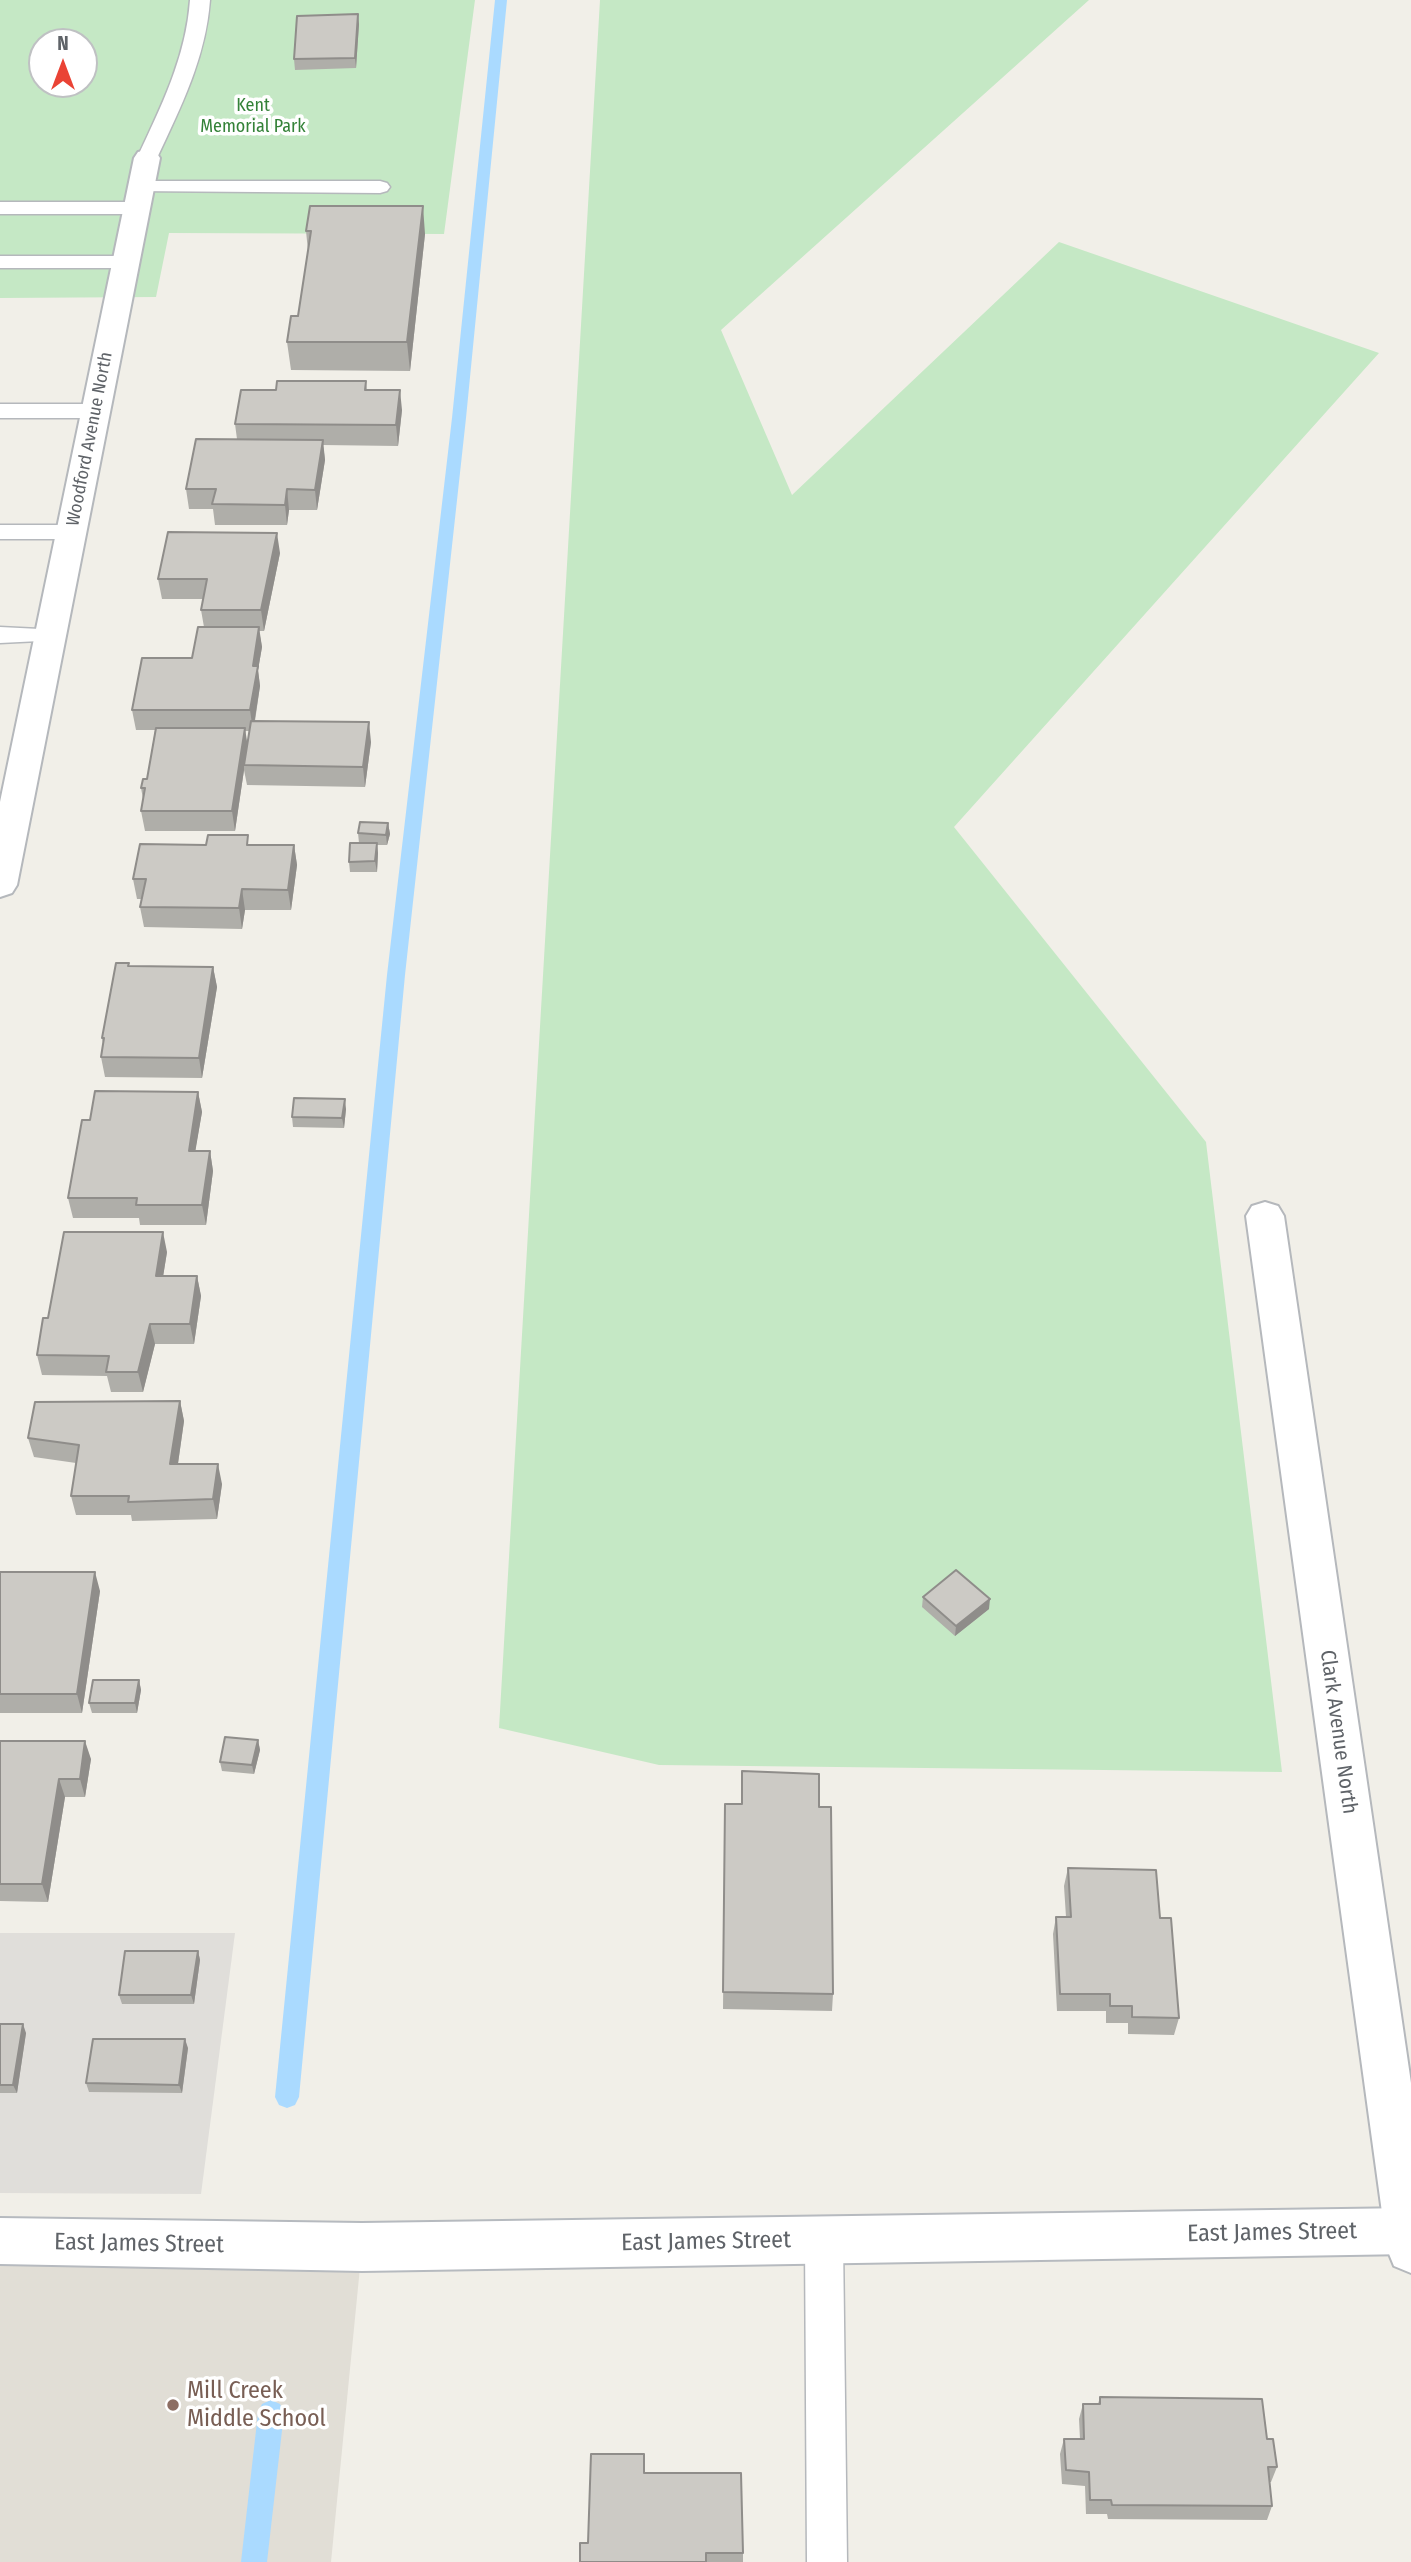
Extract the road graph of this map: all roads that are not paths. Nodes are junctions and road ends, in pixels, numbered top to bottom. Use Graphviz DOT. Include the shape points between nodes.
graph roads {
  1 [pos="200,0"];
  2 [pos="142,184"];
  3 [pos="380,187"];
  4 [pos="0,208"];
  5 [pos="0,262"];
  6 [pos="126,262"];
  7 [pos="0,411"];
  8 [pos="96,411"];
  9 [pos="0,532"];
  10 [pos="71,533"];
  11 [pos="0,635"];
  12 [pos="51,635"];
  13 [pos="0,885"];
  14 [pos="1265,1216"];
  15 [pos="1410,2237"];
  16 [pos="824,2240"];
  17 [pos="0,2241"];
  18 [pos="827,2562"];
  1 -- 2 [label="lane, Woodford Avenue North" via="200,25"];
  2 -- 3 [label="lane"];
  2 -- 4 [label="lane"];
  2 -- 6 [label="street, Woodford Avenue North"];
  5 -- 6 [label="lane"];
  6 -- 8 [label="street, Woodford Avenue North"];
  7 -- 8 [label="lane"];
  8 -- 10 [label="street, Woodford Avenue North"];
  9 -- 10 [label="lane"];
  10 -- 12 [label="street, Woodford Avenue North"];
  11 -- 12 [label="lane"];
  12 -- 13 [label="street, Woodford Avenue North"];
  14 -- 15 [label="street, Clark Avenue North"];
  15 -- 16 [label="street, East James Street"];
  16 -- 17 [label="street, East James Street" via="362,2247"];
  16 -- 18 [label="lane"];
}
